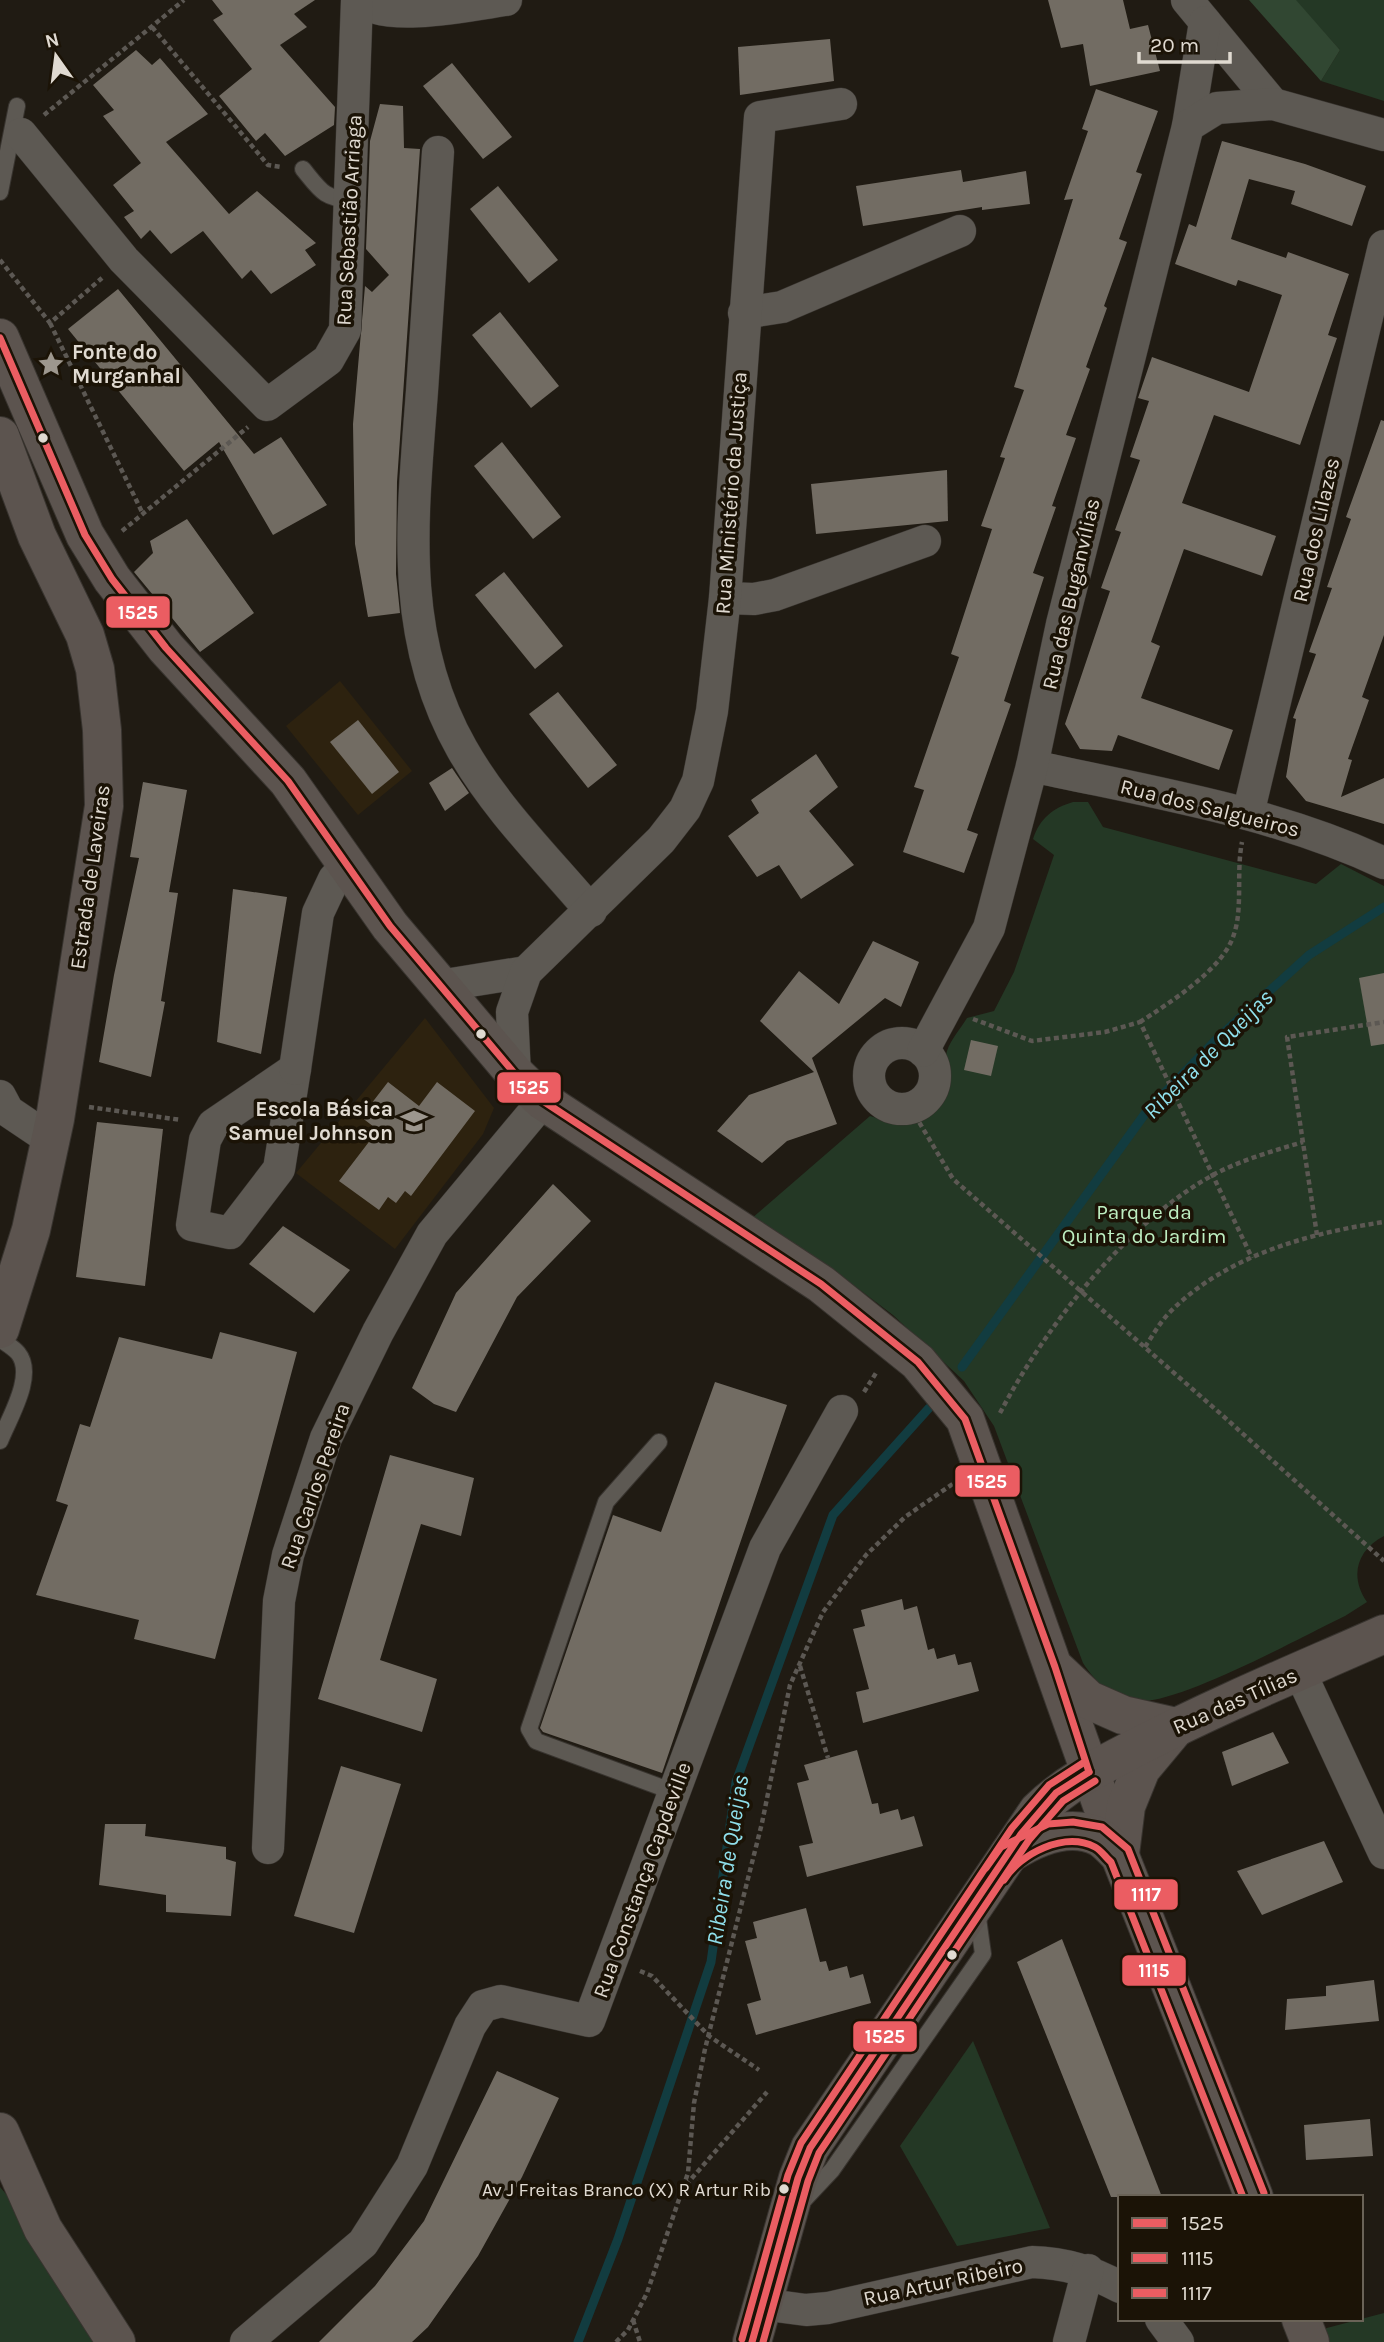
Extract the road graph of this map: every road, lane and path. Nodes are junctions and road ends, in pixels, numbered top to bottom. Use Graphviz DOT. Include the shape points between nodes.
graph roads {
  1 [pos="184,0"];
  2 [pos="359,0"];
  3 [pos="506,0"];
  4 [pos="1196,11"];
  5 [pos="152,27"];
  6 [pos="841,104"];
  7 [pos="1273,104"];
  8 [pos="19,120"];
  9 [pos="1188,126"];
  10 [pos="1384,135"];
  11 [pos="438,152"];
  12 [pos="303,169"];
  13 [pos="0,192"];
  14 [pos="352,200"];
  15 [pos="960,231"];
  16 [pos="1384,246"];
  17 [pos="0,260"];
  18 [pos="124,260"];
  19 [pos="744,313"];
  20 [pos="50,323"];
  21 [pos="0,338"];
  22 [pos="10,391"];
  23 [pos="267,405"];
  24 [pos="0,436"];
  25 [pos="143,514"];
  26 [pos="925,541"];
  27 [pos="94,553"];
  28 [pos="725,598"];
  29 [pos="1032,766"];
  30 [pos="1248,814"];
  31 [pos="1384,863"];
  32 [pos="346,867"];
  33 [pos="591,911"];
  34 [pos="526,972"];
  35 [pos="439,986"];
  36 [pos="946,1009"];
  37 [pos="1140,1022"];
  38 [pos="1384,1022"];
  39 [pos="923,1051"];
  40 [pos="295,1069"];
  41 [pos="514,1074"];
  42 [pos="0,1096"];
  43 [pos="543,1101"];
  44 [pos="58,1102"];
  45 [pos="916,1106"];
  46 [pos="213,1125"];
  47 [pos="51,1140"];
  48 [pos="1303,1142"];
  49 [pos="1214,1175"];
  50 [pos="1384,1222"];
  51 [pos="1317,1235"];
  52 [pos="1252,1258"];
  53 [pos="1083,1292"];
  54 [pos="0,1329"];
  55 [pos="0,1339"];
  56 [pos="890,1340"];
  57 [pos="1145,1347"];
  58 [pos="842,1411"];
  59 [pos="0,1441"];
  60 [pos="659,1442"];
  61 [pos="976,1452"];
  62 [pos="1384,1561"];
  63 [pos="1384,1634"];
  64 [pos="799,1665"];
  65 [pos="1055,1667"];
  66 [pos="1300,1672"];
  67 [pos="1177,1727"];
  68 [pos="828,1758"];
  69 [pos="1089,1772"];
  70 [pos="674,1792"];
  71 [pos="268,1848"];
  72 [pos="1384,1853"];
  73 [pos="1007,1856"];
  74 [pos="1120,1856"];
  75 [pos="652,1976"];
  76 [pos="709,2036"];
  77 [pos="759,2070"];
  78 [pos="767,2092"];
  79 [pos="0,2132"];
  80 [pos="683,2188"];
  81 [pos="1254,2195"];
  82 [pos="1088,2270"];
  83 [pos="1118,2286"];
  84 [pos="762,2304"];
  85 [pos="633,2319"];
  86 [pos="1162,2321"];
  87 [pos="1302,2321"];
  88 [pos="116,2342"];
  89 [pos="246,2342"];
  90 [pos="616,2342"];
  91 [pos="640,2342"];
  92 [pos="752,2342"];
  93 [pos="1069,2342"];
  94 [pos="1178,2342"];
  95 [pos="1310,2342"];
  1 -- 5 [label="path"];
  2 -- 3 [label="street" via="386,10 408,11"];
  2 -- 14 [label="street, Rua Sebastião Arriaga"];
  4 -- 7 [label="street"];
  4 -- 9 [label="street, Rua das Buganvílias"];
  5 -- 8 [label="path"];
  5 -- 12 [label="path" via="268,165"];
  6 -- 19 [label="street, Rua Ministério da Justiça" via="760,117"];
  7 -- 9 [label="street" via="1217,108"];
  7 -- 10 [label="street"];
  8 -- 13 [label="lane"];
  8 -- 18 [label="street"];
  9 -- 29 [label="street, Rua das Buganvílias" via="1062,624"];
  11 -- 33 [label="street" via="411,549 420,628 460,747 498,802"];
  12 -- 14 [label="lane" via="324,194"];
  14 -- 23 [label="street, Rua Sebastião Arriaga" via="345,330 328,360"];
  15 -- 19 [label="street" via="782,307"];
  16 -- 30 [label="street, Rua dos Lilazes"];
  17 -- 20 [label="path"];
  18 -- 20 [label="path"];
  18 -- 23 [label="street"];
  19 -- 28 [label="street, Rua Ministério da Justiça"];
  20 -- 25 [label="path"];
  21 -- 22 [label="street"];
  22 -- 27 [label="street"];
  23 -- 25 [label="path" via="240,436"];
  24 -- 44 [label="street, Estrada de Laveiras" via="37,536 85,635 95,669 102,730 104,806"];
  25 -- 27 [label="path"];
  26 -- 28 [label="street" via="775,595"];
  27 -- 32 [label="street" via="158,639 288,781"];
  28 -- 33 [label="street, Rua Ministério da Justiça" via="712,711 698,781 685,809 661,840"];
  29 -- 30 [label="street, Rua dos Salgueiros"];
  29 -- 36 [label="street, Rua das Buganvílias" via="989,928"];
  30 -- 31 [label="street, Rua dos Salgueiros" via="1339,842"];
  30 -- 37 [label="path" via="1237,868 1234,936 1209,971"];
  32 -- 35 [label="street"];
  32 -- 40 [label="street" via="334,879 318,914"];
  33 -- 34 [label="street, Rua Ministério da Justiça"];
  34 -- 35 [label="street"];
  34 -- 41 [label="street, Rua Ministério da Justiça" via="512,1013"];
  35 -- 41 [label="street"];
  36 -- 37 [label="path" via="1032,1041 1105,1032"];
  36 -- 39 [label="street, Rua das Buganvílias"];
  37 -- 49 [label="path"];
  38 -- 48 [label="path" via="1287,1037"];
  39 -- 45 [label="street" via="934,1069 935,1081 925,1100"];
  39 -- 45 [label="street" via="892,1044 874,1057 870,1066 870,1088 876,1097 894,1109"];
  40 -- 46 [label="street"];
  40 -- 46 [label="street" via="278,1169 230,1233 192,1225 205,1140"];
  41 -- 43 [label="street"];
  42 -- 47 [label="street" via="8,1111"];
  43 -- 56 [label="street" via="821,1284"];
  43 -- 71 [label="street, Rua Carlos Pereira" via="432,1234 326,1438 288,1555 279,1601"];
  44 -- 46 [label="path"];
  44 -- 47 [label="street, Estrada de Laveiras"];
  45 -- 53 [label="path" via="919,1122 953,1179"];
  47 -- 54 [label="street, Estrada de Laveiras" via="31,1230"];
  48 -- 49 [label="path"];
  48 -- 51 [label="path"];
  49 -- 52 [label="path"];
  49 -- 53 [label="path" via="1173,1200 1100,1268"];
  50 -- 51 [label="path"];
  51 -- 52 [label="path"];
  52 -- 57 [label="path" via="1197,1289 1169,1313"];
  53 -- 57 [label="path"];
  53 -- 61 [label="path" via="1024,1369"];
  55 -- 59 [label="lane" via="18,1353 24,1378"];
  56 -- 58 [label="path" via="870,1387"];
  56 -- 61 [label="street" via="918,1362 965,1419"];
  57 -- 62 [label="path"];
  58 -- 70 [label="street, Rua Constança Capdeville" via="765,1548"];
  60 -- 70 [label="lane" via="606,1502 528,1729 536,1741"];
  61 -- 64 [label="path" via="866,1555 824,1612"];
  61 -- 65 [label="street"];
  63 -- 66 [label="street, Rua das Tílias"];
  64 -- 68 [label="path"];
  64 -- 76 [label="path" via="790,1685 762,1823"];
  65 -- 67 [label="street" via="1089,1700 1123,1715"];
  65 -- 69 [label="street"];
  66 -- 67 [label="street, Rua das Tílias"];
  66 -- 72 [label="street"];
  67 -- 69 [label="street, Rua das Tílias"];
  67 -- 74 [label="street" via="1141,1769 1126,1806"];
  69 -- 73 [label="street, Rua das Tílias" via="1038,1811"];
  69 -- 74 [label="street"];
  70 -- 89 [label="street, Rua Constança Capdeville" via="589,2021 501,2001 483,2006 470,2026 412,2166 363,2243"];
  73 -- 74 [label="street" via="1050,1834 1072,1832 1099,1837"];
  73 -- 84 [label="street, Rua das Tílias" via="810,2148"];
  74 -- 81 [label="street"];
  75 -- 76 [label="path"];
  76 -- 77 [label="path"];
  76 -- 80 [label="path"];
  78 -- 80 [label="path"];
  79 -- 88 [label="street" via="43,2229"];
  80 -- 85 [label="path" via="647,2293"];
  82 -- 83 [label="street, Rua Artur Ribeiro"];
  82 -- 84 [label="street, Rua Artur Ribeiro" via="1032,2262 828,2308"];
  82 -- 93 [label="street"];
  84 -- 92 [label="street, Rua das Tílias"];
  85 -- 90 [label="path"];
  85 -- 91 [label="path"];
  86 -- 94 [label="street"];
  87 -- 95 [label="street"];
}
